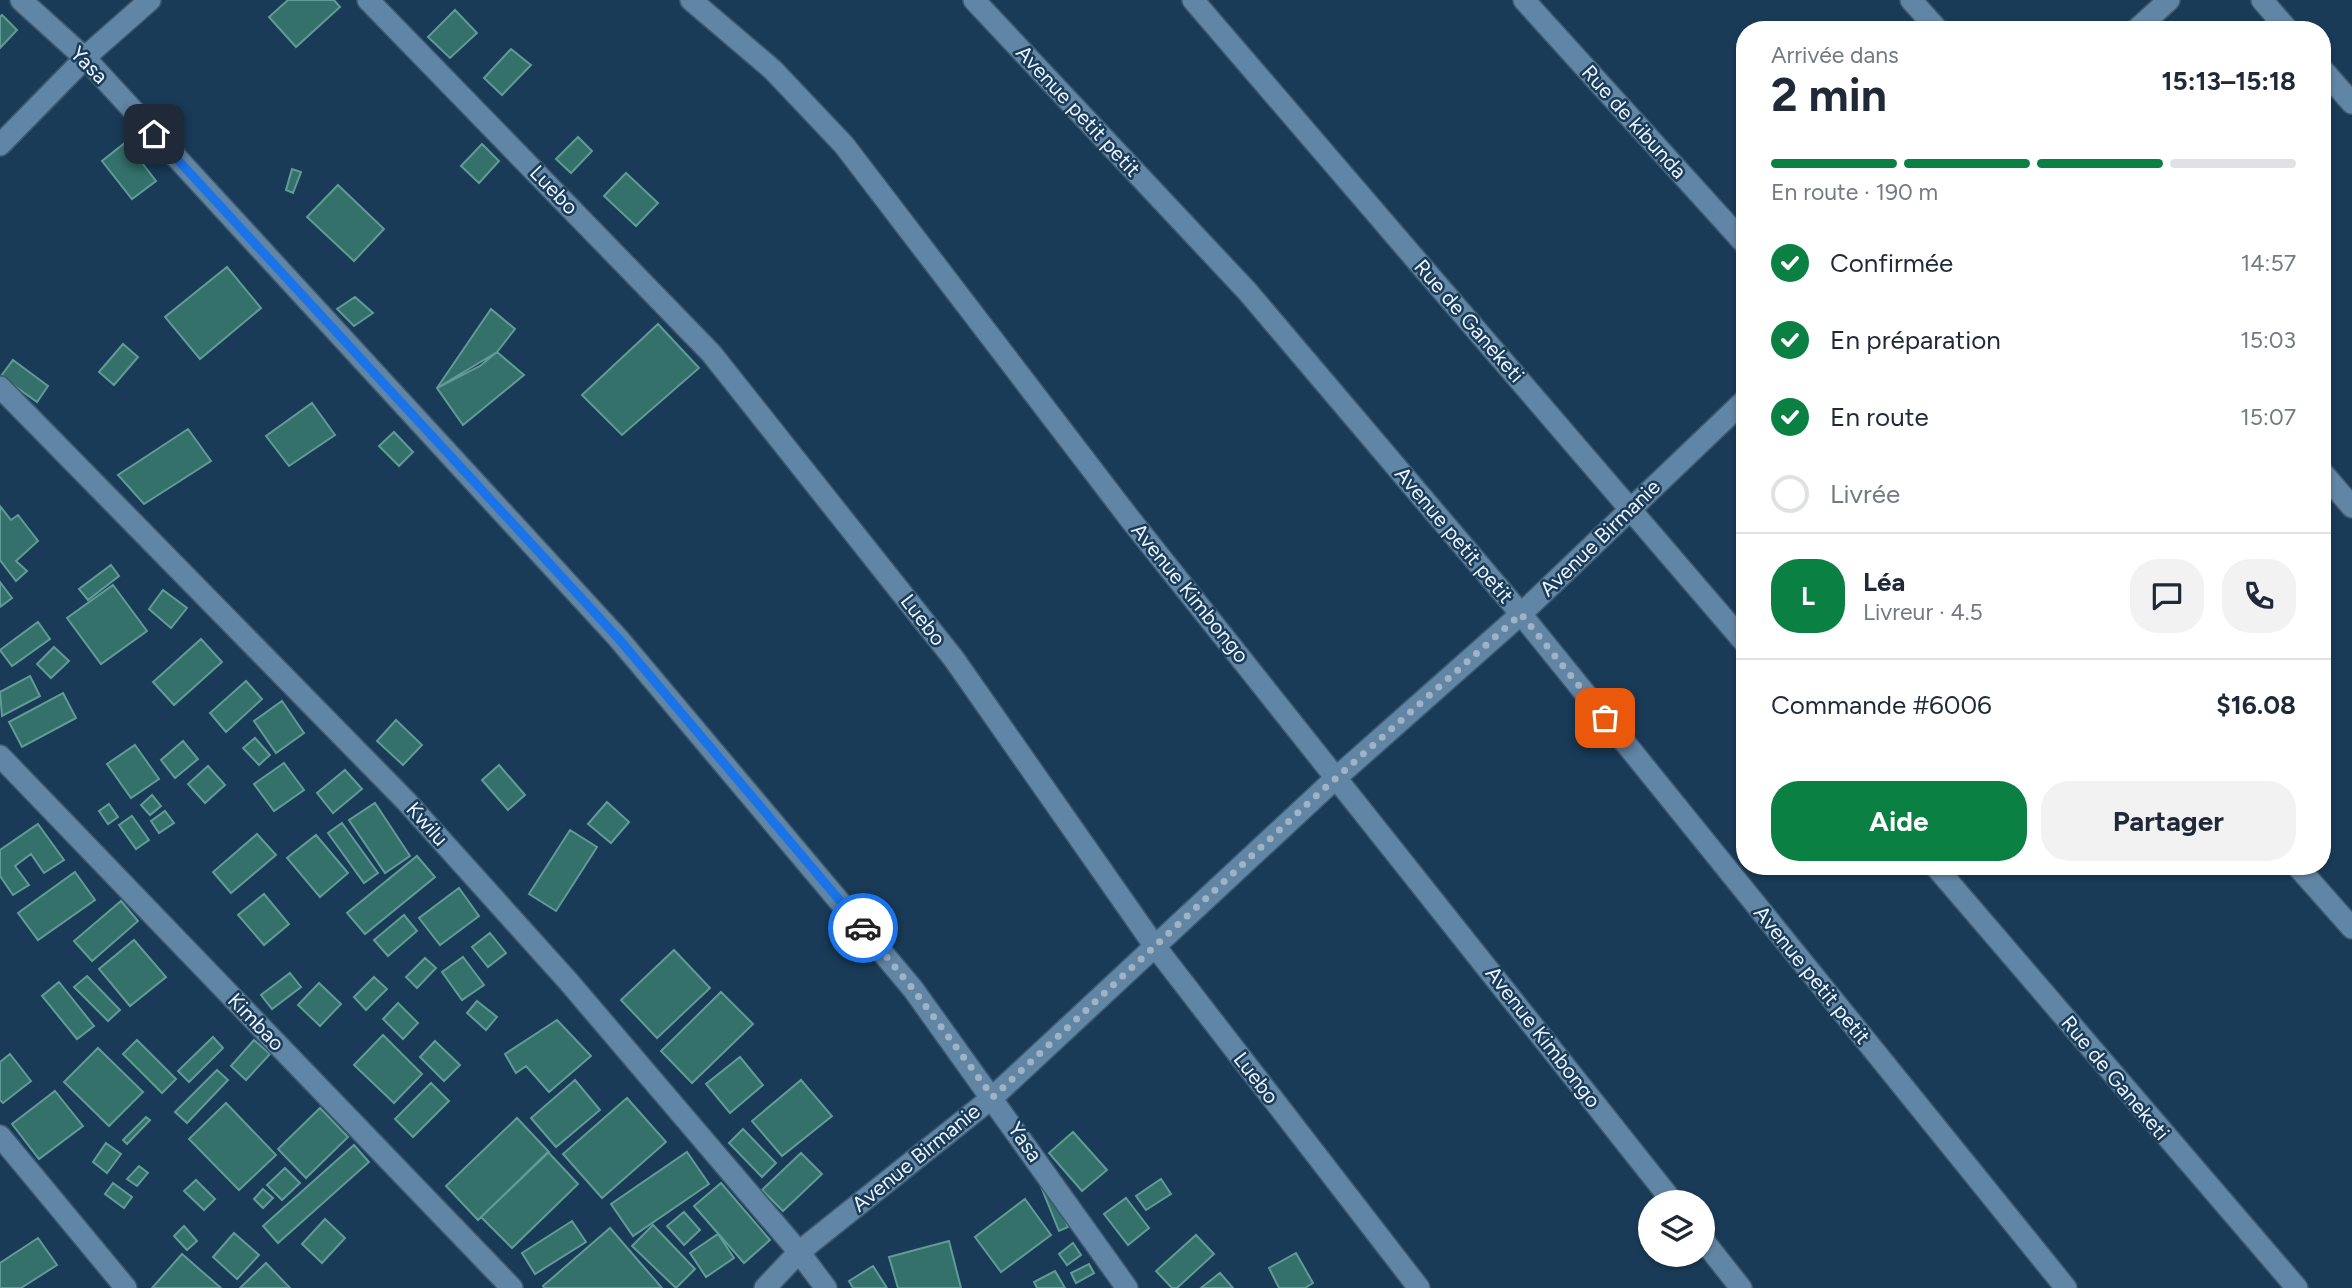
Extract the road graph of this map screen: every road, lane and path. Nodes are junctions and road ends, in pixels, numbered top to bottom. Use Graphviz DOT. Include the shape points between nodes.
graph roads {
  1 [pos="20,0"];
  2 [pos="150,0"];
  3 [pos="368,0"];
  4 [pos="691,0"];
  5 [pos="974,0"];
  6 [pos="1193,0"];
  7 [pos="1524,0"];
  8 [pos="1911,0"];
  9 [pos="2169,0"];
  10 [pos="2262,0"];
  11 [pos="1930,21"];
  12 [pos="2146,21"];
  13 [pos="2280,21"];
  14 [pos="86,60"];
  15 [pos="2331,79"];
  16 [pos="2352,103"];
  17 [pos="0,145"];
  18 [pos="1736,234"];
  19 [pos="0,387"];
  20 [pos="1736,408"];
  21 [pos="2331,482"];
  22 [pos="2352,507"];
  23 [pos="1630,508"];
  24 [pos="1521,614"];
  25 [pos="1736,632"];
  26 [pos="0,756"];
  27 [pos="1337,777"];
  28 [pos="1943,875"];
  29 [pos="2305,875"];
  30 [pos="2352,928"];
  31 [pos="1154,945"];
  32 [pos="993,1097"];
  33 [pos="0,1136"];
  34 [pos="1664,1190"];
  35 [pos="799,1252"];
  36 [pos="1715,1255"];
  37 [pos="126,1288"];
  38 [pos="512,1288"];
  39 [pos="765,1288"];
  40 [pos="826,1288"];
  41 [pos="1127,1288"];
  42 [pos="1419,1288"];
  43 [pos="1741,1288"];
  44 [pos="2066,1288"];
  45 [pos="2297,1288"];
  1 -- 14 [label="street, Yasa"];
  2 -- 14 [label="street"];
  3 -- 31 [label="street, Luebo" via="711,353 954,659"];
  4 -- 27 [label="street, Avenue Kimbongo" via="773,70 844,145 1121,508"];
  5 -- 24 [label="street, Avenue petit petit" via="1247,291"];
  6 -- 23 [label="street, Rue de Ganeketi"];
  7 -- 18 [label="street, Rue de kibunda"];
  8 -- 11 [label="street"];
  9 -- 12 [label="street"];
  10 -- 13 [label="street"];
  14 -- 17 [label="street"];
  14 -- 32 [label="street, Yasa" via="618,638 913,989"];
  15 -- 16 [label="street"];
  19 -- 35 [label="street, Kwilu" via="407,801"];
  20 -- 23 [label="street, Avenue Birmanie"];
  21 -- 22 [label="street"];
  23 -- 24 [label="street, Avenue Birmanie"];
  23 -- 25 [label="street, Rue de Ganeketi"];
  24 -- 27 [label="street, Avenue Birmanie"];
  24 -- 44 [label="street, Avenue petit petit"];
  26 -- 38 [label="street, Kimbao"];
  27 -- 31 [label="street, Avenue Birmanie"];
  27 -- 34 [label="street, Avenue Kimbongo"];
  28 -- 45 [label="street, Rue de Ganeketi"];
  29 -- 30 [label="street"];
  31 -- 32 [label="street, Avenue Birmanie"];
  31 -- 42 [label="street, Luebo"];
  32 -- 35 [label="street, Avenue Birmanie"];
  32 -- 41 [label="street, Yasa"];
  33 -- 37 [label="street"];
  35 -- 39 [label="street, Avenue Birmanie"];
  35 -- 40 [label="street, Kwilu"];
  36 -- 43 [label="street"];
}
